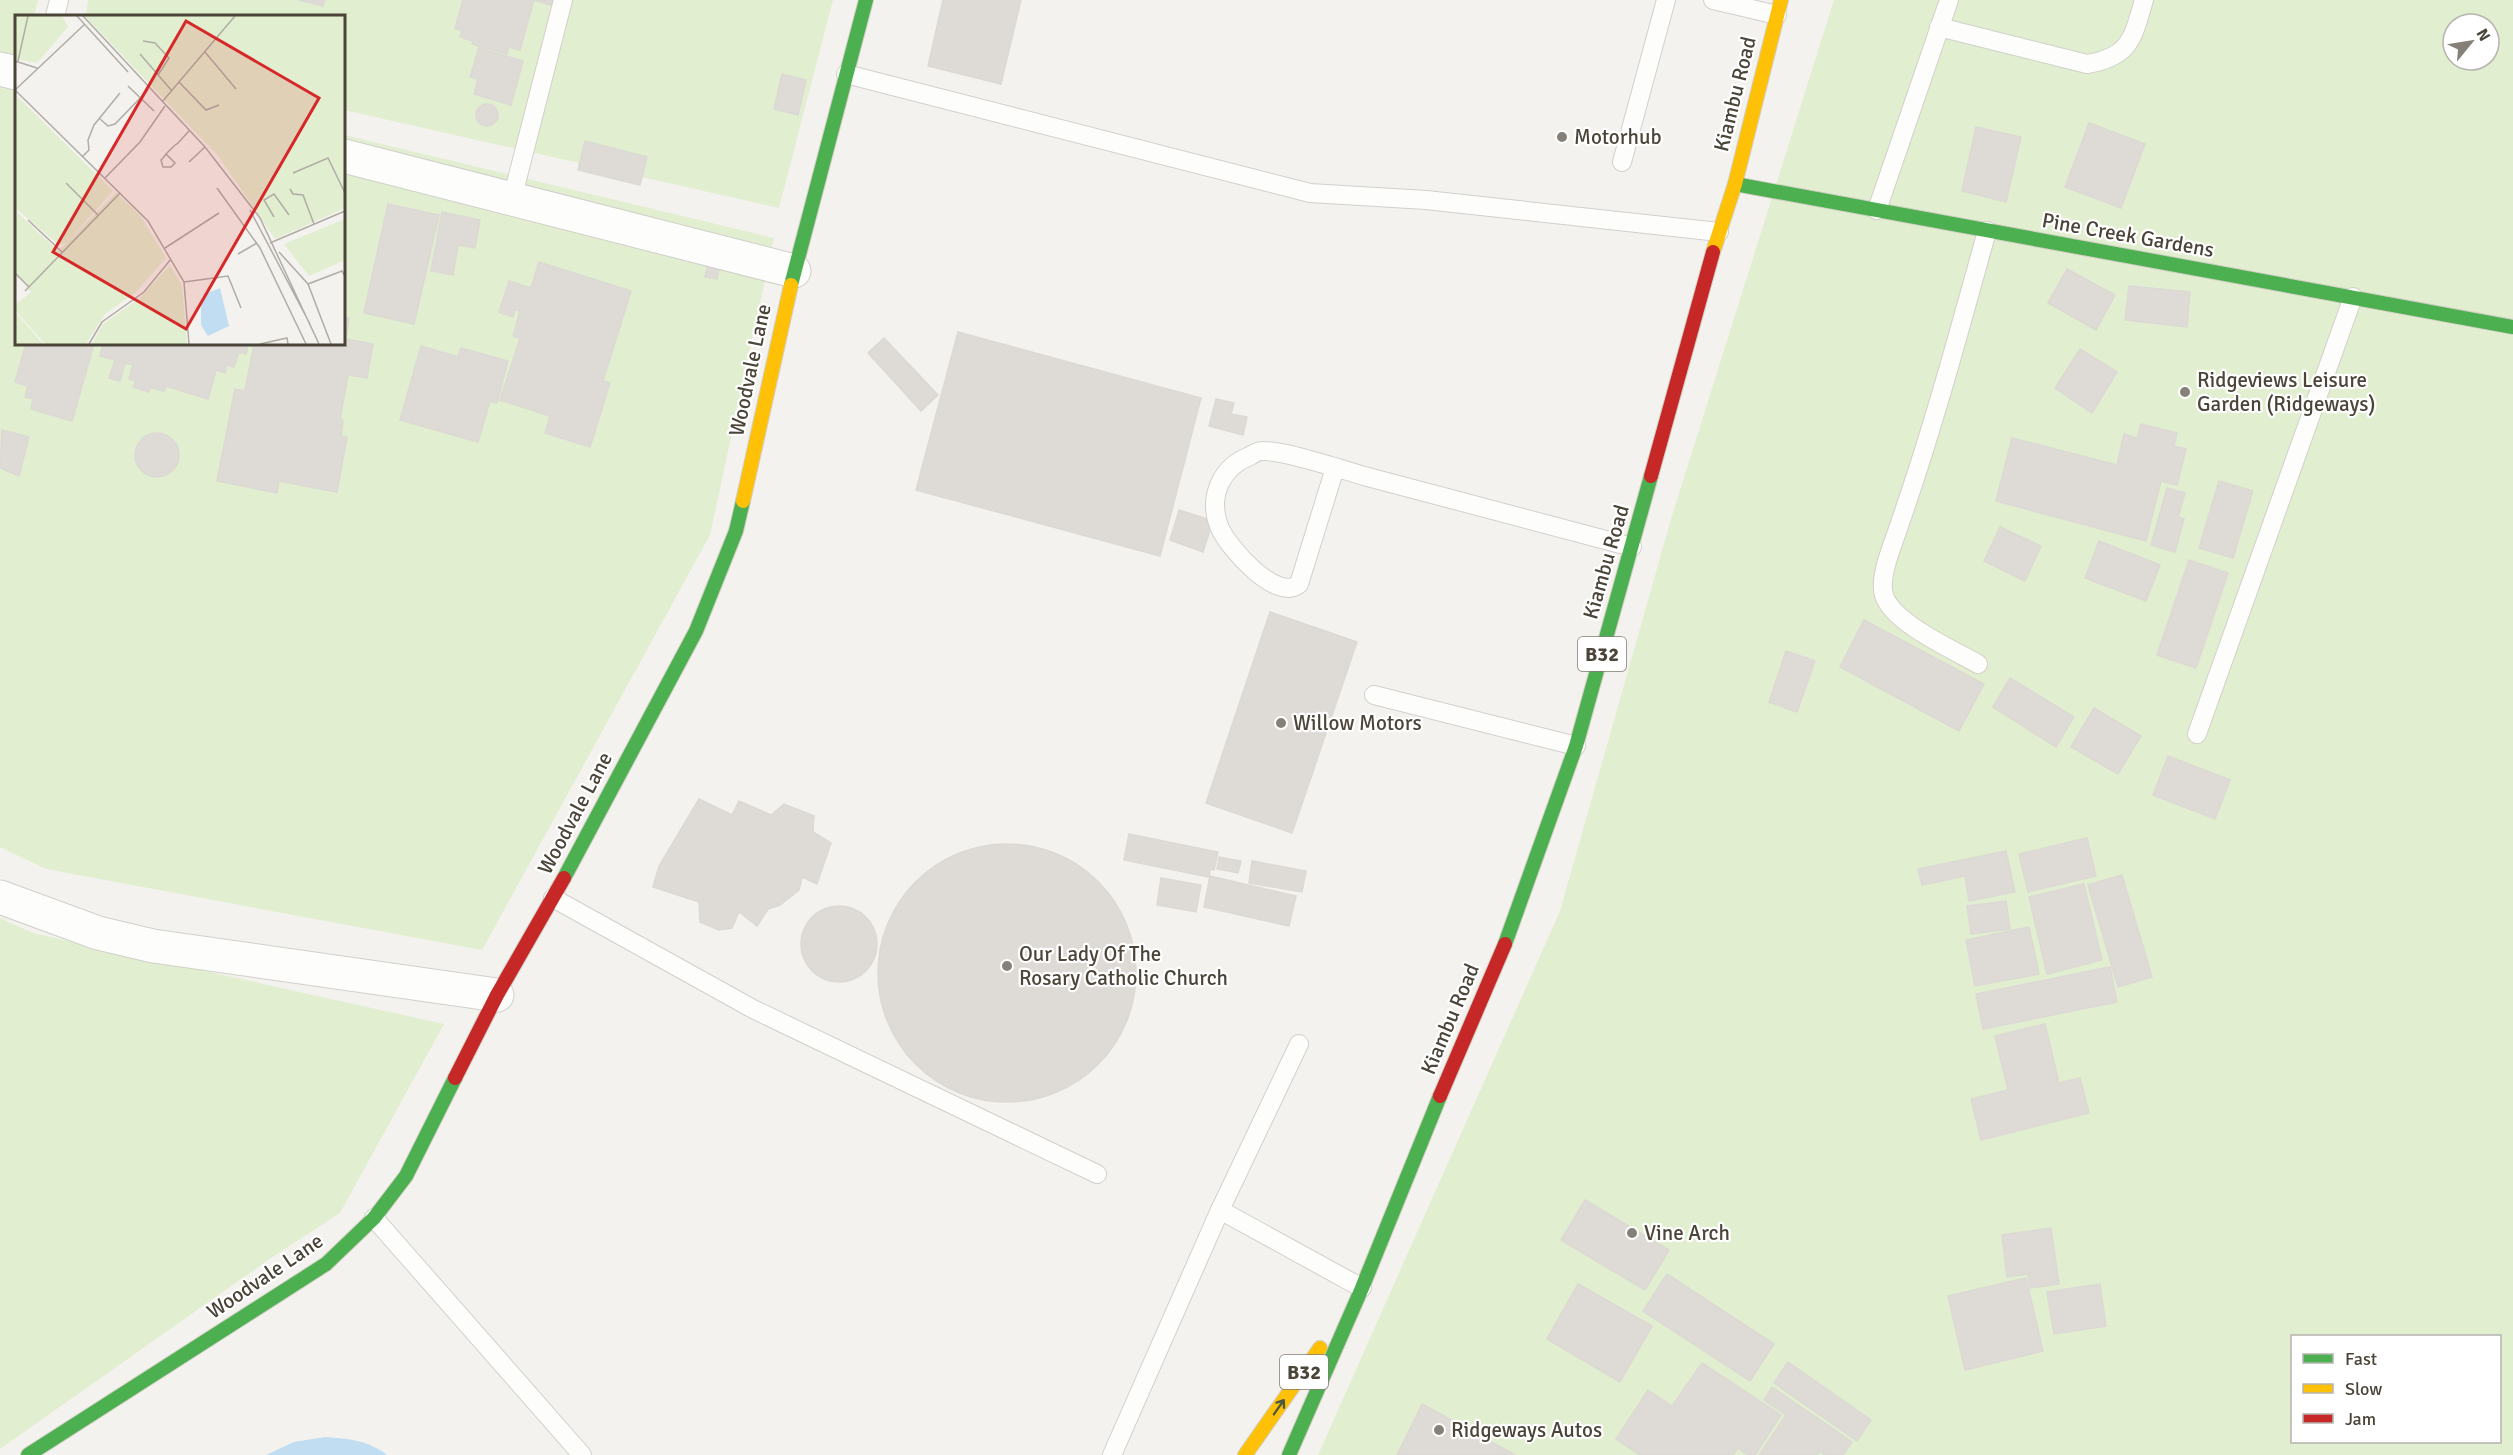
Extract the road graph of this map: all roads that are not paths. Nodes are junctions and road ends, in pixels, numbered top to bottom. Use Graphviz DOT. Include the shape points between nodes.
graph roads {
  1 [pos="59,0"];
  2 [pos="563,0"];
  3 [pos="866,0"];
  4 [pos="1666,0"];
  5 [pos="1713,0"];
  6 [pos="1949,0"];
  7 [pos="2144,0"];
  8 [pos="1779,8"];
  9 [pos="55,15"];
  10 [pos="1940,27"];
  11 [pos="0,69"];
  12 [pos="15,73"];
  13 [pos="846,74"];
  14 [pos="345,156"];
  15 [pos="1622,162"];
  16 [pos="1735,184"];
  17 [pos="513,199"];
  18 [pos="1877,210"];
  19 [pos="1987,231"];
  20 [pos="1719,232"];
  21 [pos="794,271"];
  22 [pos="2353,297"];
  23 [pos="2513,327"];
  24 [pos="1335,468"];
  25 [pos="1632,547"];
  26 [pos="1978,664"];
  27 [pos="1374,695"];
  28 [pos="2197,734"];
  29 [pos="1576,746"];
  30 [pos="0,897"];
  31 [pos="553,898"];
  32 [pos="497,995"];
  33 [pos="1299,1044"];
  34 [pos="1097,1174"];
  35 [pos="1220,1210"];
  36 [pos="374,1218"];
  37 [pos="1362,1288"];
  38 [pos="28,1455"];
  39 [pos="582,1455"];
  40 [pos="1112,1455"];
  41 [pos="1245,1455"];
  42 [pos="1289,1455"];
  1 -- 9 [label="lane"];
  2 -- 17 [label="lane"];
  3 -- 13 [label="main road, Woodvale Lane"];
  4 -- 15 [label="lane"];
  5 -- 8 [label="lane"];
  6 -- 10 [label="lane"];
  7 -- 10 [label="lane" via="2132,40 2110,57 2087,64"];
  8 -- 16 [label="main road, Kiambu Road / B32"];
  10 -- 18 [label="lane"];
  11 -- 12 [label="street"];
  13 -- 20 [label="lane" via="1310,193 1426,200"];
  13 -- 21 [label="main road, Woodvale Lane"];
  14 -- 17 [label="street"];
  16 -- 18 [label="main road, Pine Creek Gardens"];
  16 -- 20 [label="main road, Kiambu Road / B32"];
  17 -- 21 [label="street"];
  18 -- 19 [label="main road, Pine Creek Gardens"];
  19 -- 22 [label="main road, Pine Creek Gardens"];
  19 -- 26 [label="lane" via="1925,451 1882,583 1884,597 1898,615"];
  20 -- 25 [label="main road, Kiambu Road / B32"];
  21 -- 31 [label="main road, Woodvale Lane" via="736,531 696,631"];
  22 -- 23 [label="main road, Pine Creek Gardens"];
  22 -- 28 [label="lane"];
  24 -- 24 [label="lane" via="1299,584 1285,589 1251,570 1219,526 1215,502 1218,485 1231,465 1262,451"];
  24 -- 25 [label="lane"];
  25 -- 29 [label="main road, Kiambu Road / B32"];
  27 -- 29 [label="lane"];
  29 -- 37 [label="main road, Kiambu Road / B32" via="1507,940"];
  30 -- 32 [label="street" via="98,933 153,946"];
  31 -- 32 [label="main road, Woodvale Lane"];
  31 -- 34 [label="lane" via="753,1009"];
  32 -- 36 [label="main road, Woodvale Lane" via="406,1176"];
  33 -- 35 [label="lane"];
  35 -- 37 [label="lane"];
  35 -- 40 [label="lane"];
  36 -- 38 [label="main road, Woodvale Lane" via="326,1264"];
  36 -- 39 [label="lane"];
  41 -- 37 [label="main road, Kiambu Road / B32, one-way"];
  37 -- 42 [label="main road, Kiambu Road / B32"];
}
